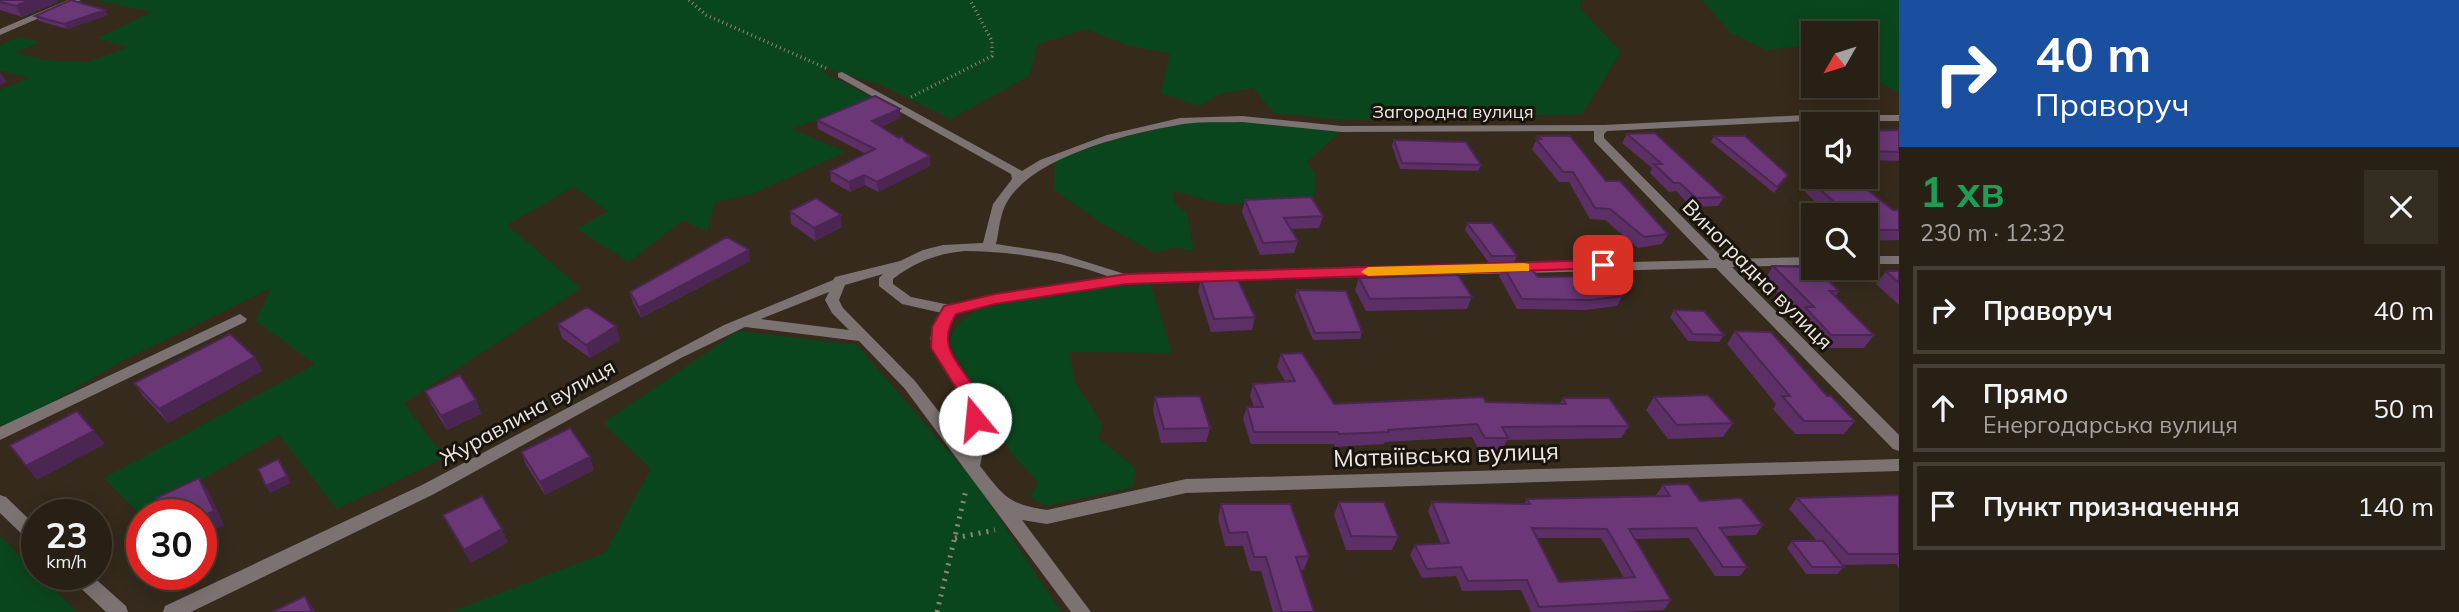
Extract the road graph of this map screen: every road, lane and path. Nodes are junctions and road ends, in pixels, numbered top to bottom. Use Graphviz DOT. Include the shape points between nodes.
graph roads {
  1 [pos="76,0"];
  2 [pos="689,0"];
  3 [pos="970,0"];
  4 [pos="0,33"];
  5 [pos="842,75"];
  6 [pos="896,104"];
  7 [pos="1899,118"];
  8 [pos="1604,128"];
  9 [pos="1018,179"];
  10 [pos="989,246"];
  11 [pos="1878,260"];
  12 [pos="1899,260"];
  13 [pos="1801,261"];
  14 [pos="1715,262"];
  15 [pos="906,263"];
  16 [pos="1127,279"];
  17 [pos="839,280"];
  18 [pos="950,310"];
  19 [pos="240,319"];
  20 [pos="740,322"];
  21 [pos="862,337"];
  22 [pos="0,434"];
  23 [pos="1899,445"];
  24 [pos="1899,465"];
  25 [pos="972,466"];
  26 [pos="0,502"];
  27 [pos="1001,503"];
  28 [pos="21,522"];
  29 [pos="1018,526"];
  30 [pos="955,538"];
  31 [pos="95,590"];
  32 [pos="119,612"];
  33 [pos="172,612"];
  34 [pos="937,612"];
  35 [pos="1082,612"];
  1 -- 4 [label="street"];
  2 -- 5 [label="path" via="706,15"];
  3 -- 6 [label="path" via="992,41 992,57"];
  5 -- 6 [label="street"];
  6 -- 9 [label="street" via="1003,163 1017,172"];
  7 -- 8 [label="street, Загородна вулиця"];
  8 -- 9 [label="street, Загородна вулиця" via="1342,129 1242,119 1180,121 1111,137 1044,162"];
  8 -- 14 [label="street, Виноградна вулиця" via="1598,139"];
  9 -- 10 [label="street" via="999,204"];
  10 -- 15 [label="street, Журавлина вулиця" via="945,248"];
  10 -- 16 [label="street, Журавлина вулиця"];
  11 -- 12 [label="street"];
  13 -- 14 [label="street"];
  14 -- 16 [label="street"];
  14 -- 23 [label="street, Виноградна вулиця"];
  15 -- 17 [label="street, Журавлина вулиця"];
  15 -- 18 [label="street" via="886,278 889,290 907,301"];
  16 -- 18 [label="street"];
  17 -- 20 [label="street, Журавлина вулиця"];
  17 -- 21 [label="street" via="832,300"];
  18 -- 25 [label="street" via="937,338 971,399 978,439"];
  19 -- 22 [label="street"];
  20 -- 21 [label="street"];
  20 -- 33 [label="street, Журавлина вулиця" via="440,483"];
  21 -- 25 [label="street" via="910,385"];
  24 -- 27 [label="street, Матвіївська вулиця" via="1186,486 1047,517"];
  25 -- 27 [label="street"];
  25 -- 30 [label="path"];
  26 -- 28 [label="street"];
  27 -- 29 [label="street"];
  29 -- 30 [label="path"];
  29 -- 35 [label="street"];
  30 -- 34 [label="path"];
  31 -- 32 [label="street"];
}
